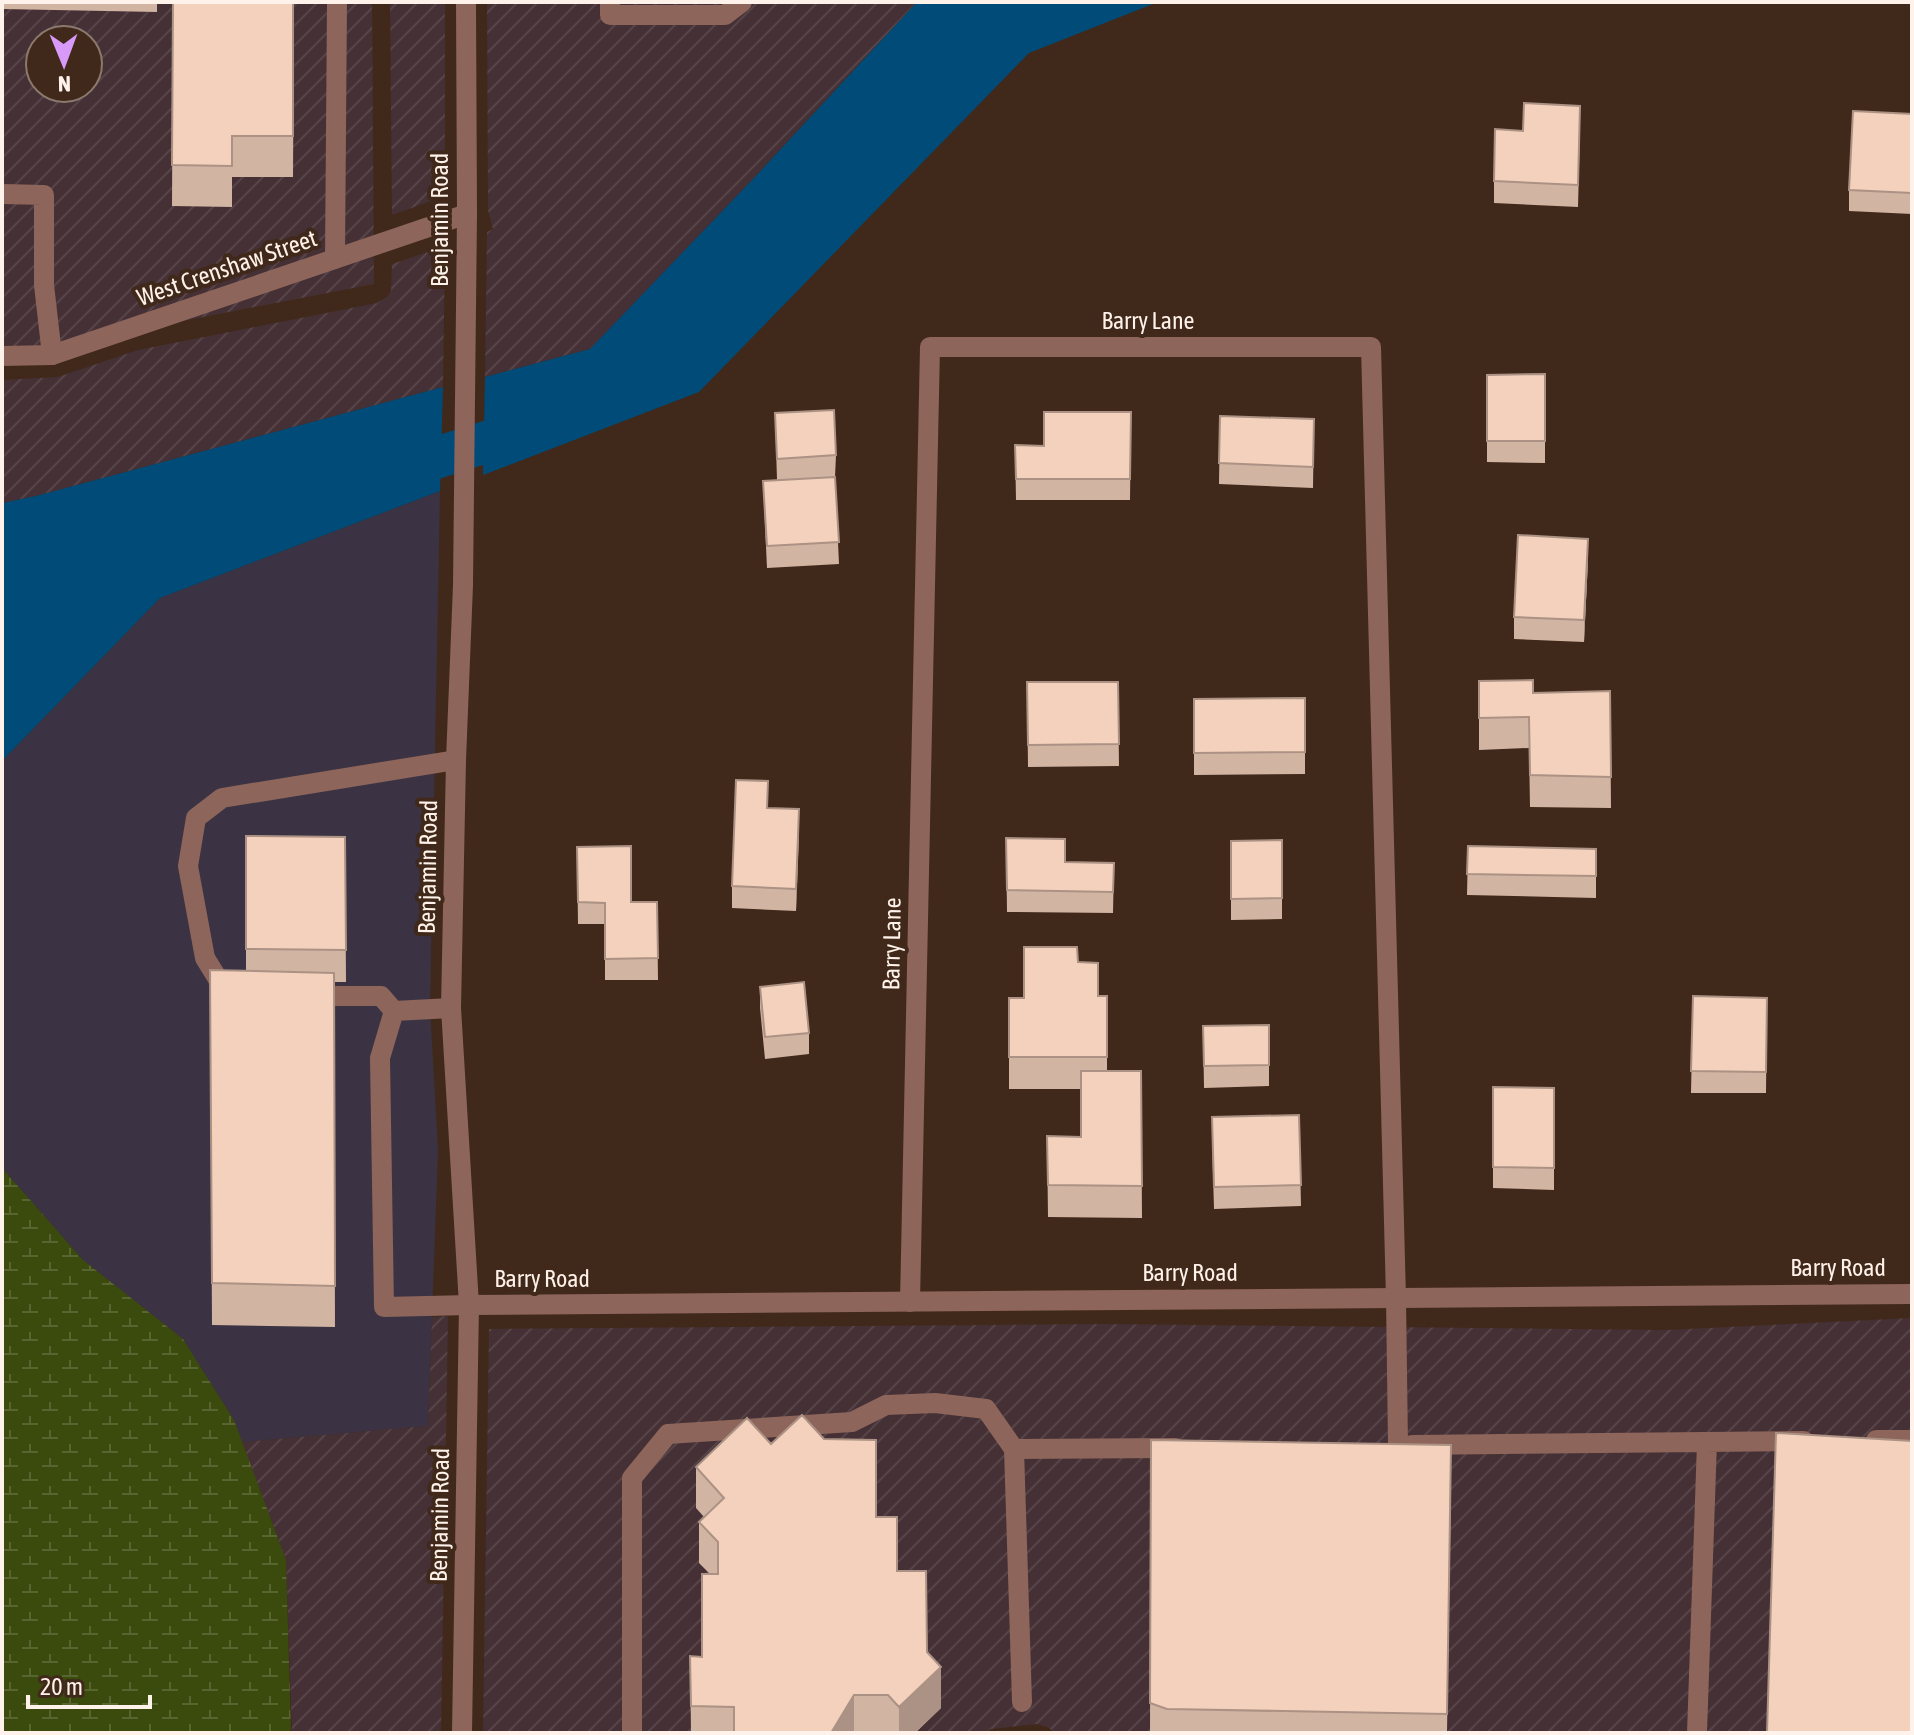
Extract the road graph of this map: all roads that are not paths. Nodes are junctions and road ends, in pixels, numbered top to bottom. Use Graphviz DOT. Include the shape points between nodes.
graph roads {
  1 [pos="337,2"];
  2 [pos="466,2"];
  3 [pos="742,2"];
  4 [pos="610,9"];
  5 [pos="2,194"];
  6 [pos="467,214"];
  7 [pos="335,259"];
  8 [pos="52,355"];
  9 [pos="2,356"];
  10 [pos="456,760"];
  11 [pos="241,996"];
  12 [pos="287,996"];
  13 [pos="451,1008"];
  14 [pos="394,1011"];
  15 [pos="1912,1294"];
  16 [pos="1396,1298"];
  17 [pos="910,1302"];
  18 [pos="469,1305"];
  19 [pos="1849,1440"];
  20 [pos="1912,1440"];
  21 [pos="1817,1441"];
  22 [pos="1707,1442"];
  23 [pos="1190,1447"];
  24 [pos="1014,1449"];
  25 [pos="1022,1702"];
  26 [pos="462,1733"];
  27 [pos="632,1733"];
  28 [pos="1697,1733"];
  1 -- 7 [label="street"];
  2 -- 6 [label="street, Benjamin Road"];
  3 -- 4 [label="street" via="725,15"];
  5 -- 8 [label="street" via="44,195 44,285"];
  6 -- 7 [label="street, West Crenshaw Street"];
  6 -- 10 [label="street, Benjamin Road"];
  7 -- 8 [label="street, West Crenshaw Street"];
  8 -- 9 [label="street, West Crenshaw Street"];
  10 -- 11 [label="street" via="222,798 196,818 188,866 205,958 221,984"];
  10 -- 13 [label="street, Benjamin Road"];
  12 -- 14 [label="street" via="381,996"];
  13 -- 14 [label="street"];
  13 -- 18 [label="street, Benjamin Road"];
  14 -- 18 [label="street, Barry Road" via="380,1058 384,1307"];
  15 -- 16 [label="street, Barry Road"];
  16 -- 17 [label="street, Barry Road"];
  16 -- 17 [label="street, Barry Lane" via="1371,347 930,347"];
  16 -- 22 [label="street" via="1390,1445"];
  17 -- 18 [label="street, Barry Road"];
  18 -- 26 [label="street, Benjamin Road"];
  19 -- 20 [label="street"];
  21 -- 22 [label="street"];
  22 -- 28 [label="street"];
  23 -- 24 [label="street"];
  24 -- 25 [label="street"];
  24 -- 27 [label="street" via="986,1409 935,1403 886,1405 852,1422 668,1434 632,1478"];
}
